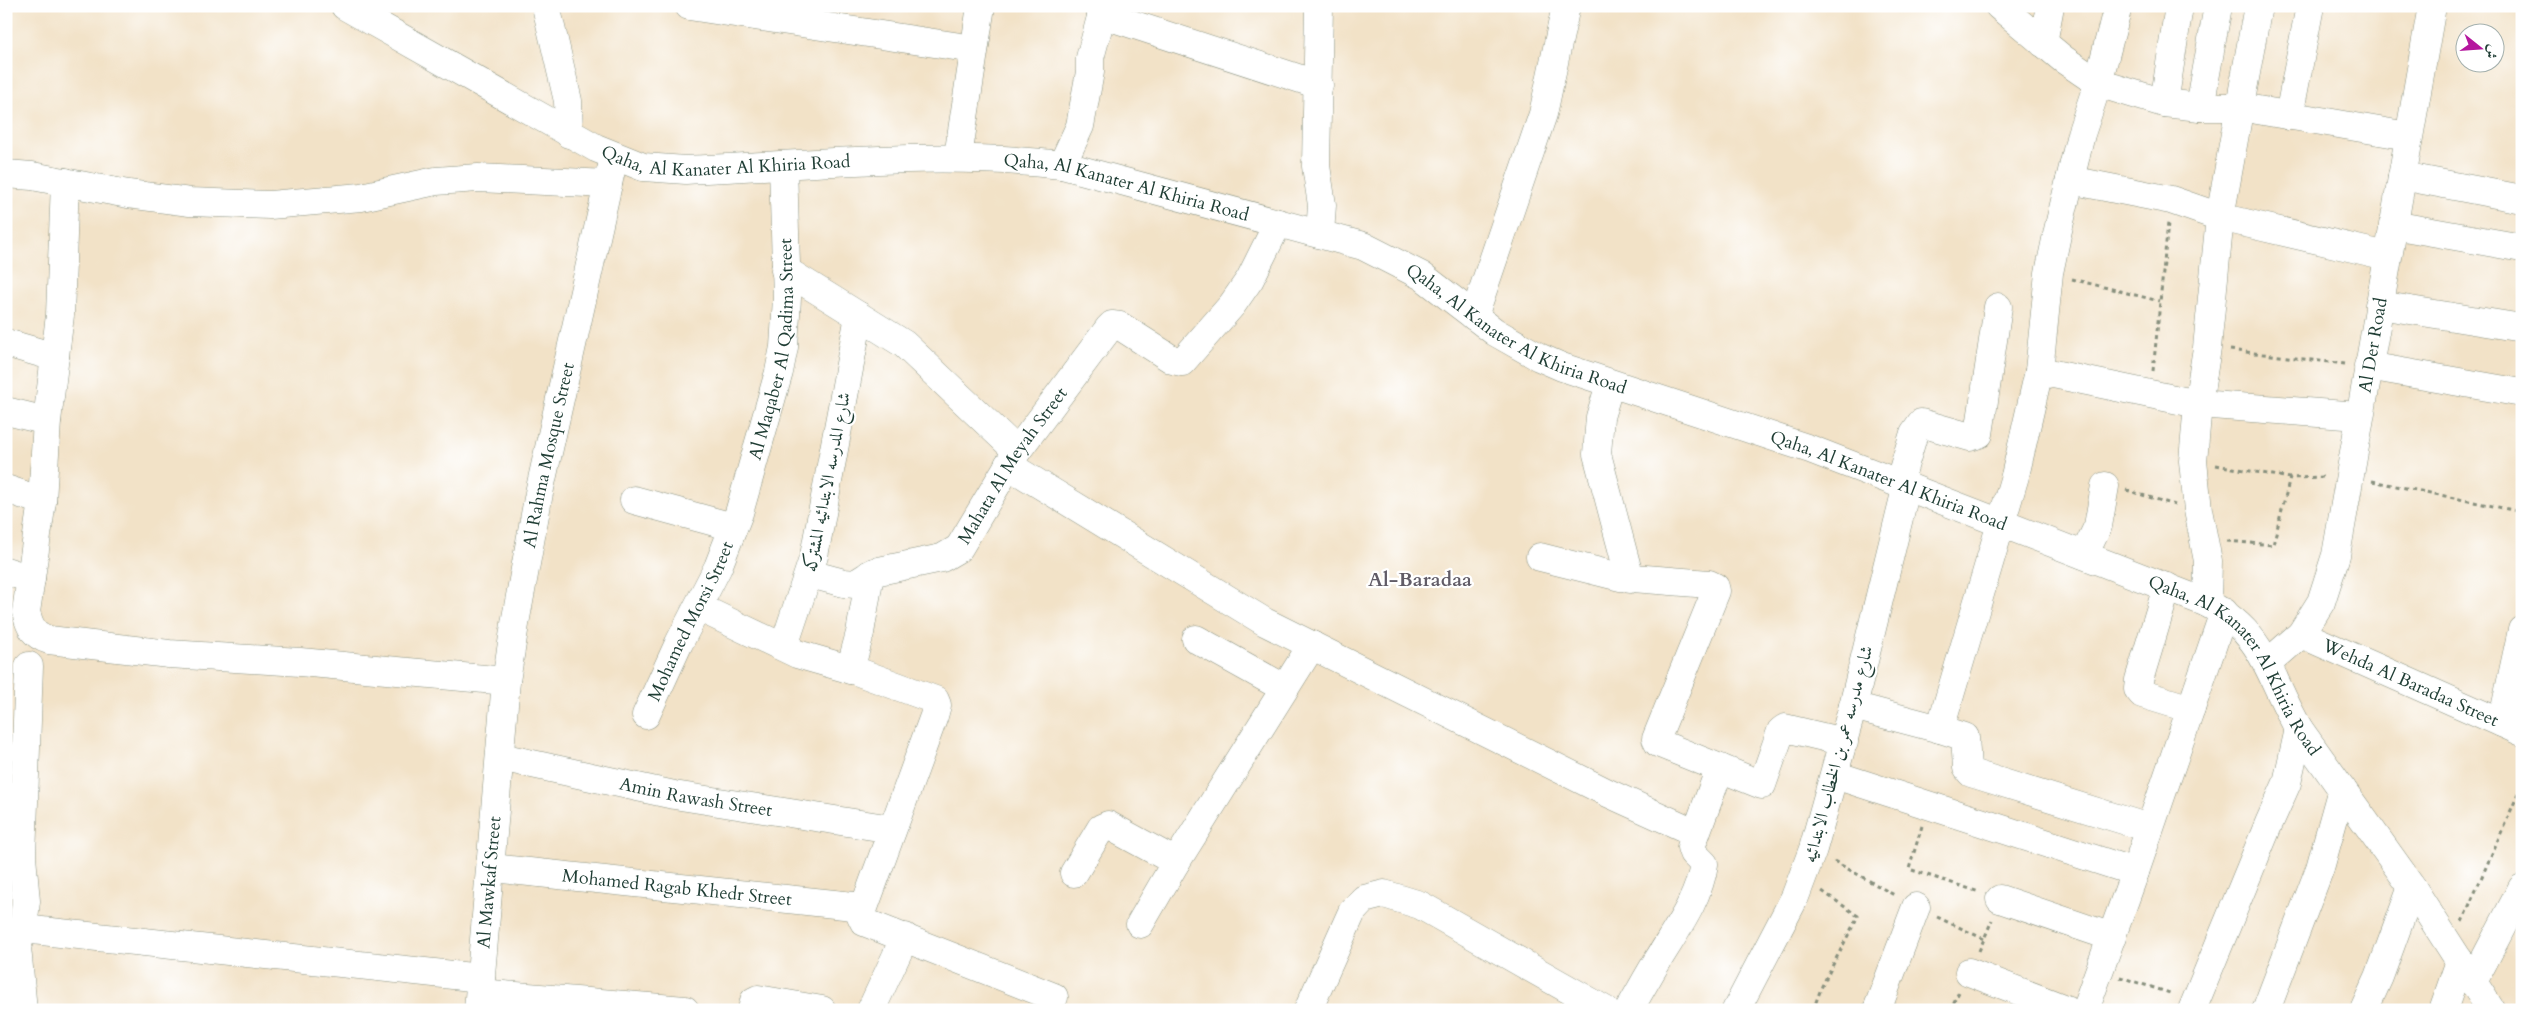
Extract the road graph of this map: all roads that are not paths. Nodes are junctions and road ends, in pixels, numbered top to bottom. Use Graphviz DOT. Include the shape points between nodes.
graph roads {
  1 [pos="345,6"];
  2 [pos="546,6"];
  3 [pos="689,6"];
  4 [pos="981,6"];
  5 [pos="1320,6"];
  6 [pos="1566,6"];
  7 [pos="1999,6"];
  8 [pos="2050,6"];
  9 [pos="2118,6"];
  10 [pos="2179,6"];
  11 [pos="2218,6"];
  12 [pos="2258,6"];
  13 [pos="2310,6"];
  14 [pos="2432,6"];
  15 [pos="1103,10"];
  16 [pos="2042,43"];
  17 [pos="974,49"];
  18 [pos="2098,83"];
  19 [pos="1319,85"];
  20 [pos="2164,103"];
  21 [pos="2200,107"];
  22 [pos="2240,107"];
  23 [pos="2289,116"];
  24 [pos="570,134"];
  25 [pos="2408,136"];
  26 [pos="614,157"];
  27 [pos="958,157"];
  28 [pos="1062,165"];
  29 [pos="783,166"];
  30 [pos="6,174"];
  31 [pos="2402,176"];
  32 [pos="2070,180"];
  33 [pos="65,182"];
  34 [pos="608,184"];
  35 [pos="2522,199"];
  36 [pos="2220,217"];
  37 [pos="1278,222"];
  38 [pos="2393,225"];
  39 [pos="1320,234"];
  40 [pos="2522,248"];
  41 [pos="2387,256"];
  42 [pos="785,270"];
  43 [pos="2379,305"];
  44 [pos="1998,307"];
  45 [pos="859,316"];
  46 [pos="1474,316"];
  47 [pos="2522,328"];
  48 [pos="6,343"];
  49 [pos="55,357"];
  50 [pos="2368,366"];
  51 [pos="2039,371"];
  52 [pos="1610,384"];
  53 [pos="2522,393"];
  54 [pos="2198,404"];
  55 [pos="6,411"];
  56 [pos="2359,416"];
  57 [pos="48,421"];
  58 [pos="1013,458"];
  59 [pos="1903,484"];
  60 [pos="2105,486"];
  61 [pos="6,489"];
  62 [pos="634,500"];
  63 [pos="42,501"];
  64 [pos="2001,523"];
  65 [pos="733,527"];
  66 [pos="2084,555"];
  67 [pos="1540,557"];
  68 [pos="810,574"];
  69 [pos="870,574"];
  70 [pos="19,575"];
  71 [pos="1630,578"];
  72 [pos="2167,587"];
  73 [pos="698,607"];
  74 [pos="2215,608"];
  75 [pos="2522,630"];
  76 [pos="2301,634"];
  77 [pos="38,636"];
  78 [pos="1196,640"];
  79 [pos="1312,645"];
  80 [pos="784,646"];
  81 [pos="2268,663"];
  82 [pos="17,669"];
  83 [pos="850,670"];
  84 [pos="506,681"];
  85 [pos="1284,688"];
  86 [pos="1853,706"];
  87 [pos="2191,709"];
  88 [pos="646,715"];
  89 [pos="2512,727"];
  90 [pos="1940,729"];
  91 [pos="2299,729"];
  92 [pos="1844,742"];
  93 [pos="500,757"];
  94 [pos="1720,768"];
  95 [pos="16,770"];
  96 [pos="1835,775"];
  97 [pos="2342,789"];
  98 [pos="2149,828"];
  99 [pos="892,829"];
  100 [pos="1696,833"];
  101 [pos="1176,862"];
  102 [pos="492,868"];
  103 [pos="2136,872"];
  104 [pos="1074,873"];
  105 [pos="2412,887"];
  106 [pos="2522,888"];
  107 [pos="2000,899"];
  108 [pos="863,907"];
  109 [pos="1916,907"];
  110 [pos="1140,924"];
  111 [pos="906,937"];
  112 [pos="2112,937"];
  113 [pos="15,940"];
  114 [pos="2461,963"];
  115 [pos="1969,972"];
  116 [pos="480,994"];
  117 [pos="1054,997"];
  118 [pos="2194,1006"];
  119 [pos="23,1010"];
  120 [pos="685,1010"];
  121 [pos="752,1010"];
  122 [pos="822,1010"];
  123 [pos="871,1010"];
  124 [pos="1308,1010"];
  125 [pos="1605,1010"];
  126 [pos="1630,1010"];
  127 [pos="1736,1010"];
  128 [pos="1877,1010"];
  129 [pos="2068,1010"];
  130 [pos="2085,1010"];
  131 [pos="2266,1010"];
  132 [pos="2364,1010"];
  133 [pos="2443,1010"];
  134 [pos="2491,1010"];
  1 -- 24 [label="street, Qaha, Al Kanater Al Khiria Road"];
  2 -- 24 [label="street" via="568,100"];
  3 -- 17 [label="street"];
  4 -- 17 [label="street"];
  5 -- 19 [label="street"];
  6 -- 46 [label="street" via="1543,114"];
  7 -- 16 [label="street"];
  8 -- 16 [label="street"];
  9 -- 18 [label="street"];
  10 -- 20 [label="street"];
  11 -- 21 [label="street"];
  12 -- 22 [label="street"];
  13 -- 23 [label="street"];
  14 -- 25 [label="street, Al Der Road"];
  15 -- 19 [label="street"];
  15 -- 28 [label="street" via="1090,58 1080,126"];
  16 -- 18 [label="street"];
  17 -- 27 [label="street"];
  18 -- 20 [label="street"];
  18 -- 32 [label="street"];
  19 -- 39 [label="street" via="1316,166 1322,205"];
  20 -- 21 [label="street"];
  21 -- 22 [label="street"];
  22 -- 23 [label="street"];
  22 -- 36 [label="street"];
  23 -- 25 [label="street"];
  24 -- 26 [label="street, Qaha, Al Kanater Al Khiria Road"];
  25 -- 31 [label="street, Al Der Road"];
  26 -- 29 [label="street, Qaha, Al Kanater Al Khiria Road" via="664,170"];
  26 -- 34 [label="street, Al Rahma Mosque Street"];
  27 -- 28 [label="street, Qaha, Al Kanater Al Khiria Road"];
  27 -- 29 [label="street, Qaha, Al Kanater Al Khiria Road"];
  28 -- 37 [label="street, Qaha, Al Kanater Al Khiria Road"];
  29 -- 42 [label="street, Al Maqaber Al Qadima Street"];
  30 -- 33 [label="street"];
  31 -- 35 [label="street"];
  31 -- 38 [label="street, Al Der Road"];
  32 -- 36 [label="street" via="2171,200"];
  32 -- 51 [label="street" via="2049,273"];
  33 -- 34 [label="street" via="190,202 270,205 361,198 436,182 478,178"];
  33 -- 49 [label="street" via="60,315"];
  34 -- 84 [label="street, Al Rahma Mosque Street" via="528,546"];
  36 -- 41 [label="street"];
  36 -- 54 [label="street"];
  37 -- 39 [label="street, Qaha, Al Kanater Al Khiria Road"];
  37 -- 58 [label="street, Mahata Al Meyah Street" via="1250,279 1232,305 1182,362 1173,360 1120,326 1112,326"];
  38 -- 40 [label="street"];
  38 -- 41 [label="street, Al Der Road"];
  39 -- 46 [label="street, Qaha, Al Kanater Al Khiria Road" via="1363,246 1403,264 1441,288"];
  41 -- 43 [label="street, Al Der Road"];
  42 -- 45 [label="street"];
  42 -- 65 [label="street, Al Maqaber Al Qadima Street" via="786,323 779,372"];
  43 -- 47 [label="street"];
  43 -- 50 [label="street, Al Der Road"];
  44 -- 59 [label="street, شارع مدرسه عمر بن الخطاب الابتدائيه" via="1979,434 1970,437 1921,424 1914,433"];
  45 -- 58 [label="street" via="916,354"];
  45 -- 68 [label="street, شارع المدرسه الابتدائيه المشتركه"];
  46 -- 52 [label="street, Qaha, Al Kanater Al Khiria Road" via="1539,357"];
  48 -- 49 [label="street"];
  49 -- 57 [label="street"];
  50 -- 53 [label="street"];
  50 -- 56 [label="street, Al Der Road"];
  51 -- 54 [label="street"];
  51 -- 64 [label="street"];
  52 -- 59 [label="street, Qaha, Al Kanater Al Khiria Road" via="1729,421"];
  52 -- 71 [label="street" via="1600,417 1597,454"];
  54 -- 56 [label="street"];
  54 -- 74 [label="street" via="2193,461"];
  55 -- 57 [label="street"];
  56 -- 76 [label="street, Al Der Road" via="2330,579 2321,602"];
  57 -- 63 [label="street"];
  58 -- 69 [label="street, Mahata Al Meyah Street" via="958,548 942,558"];
  58 -- 79 [label="street" via="1223,598"];
  59 -- 64 [label="street, Qaha, Al Kanater Al Khiria Road"];
  59 -- 86 [label="street, شارع مدرسه عمر بن الخطاب الابتدائيه"];
  60 -- 66 [label="street" via="2098,526"];
  61 -- 63 [label="street"];
  62 -- 65 [label="street"];
  63 -- 70 [label="street"];
  64 -- 66 [label="street, Qaha, Al Kanater Al Khiria Road"];
  64 -- 90 [label="street"];
  65 -- 73 [label="street, Mohamed Morsi Street"];
  66 -- 72 [label="street, Qaha, Al Kanater Al Khiria Road"];
  67 -- 71 [label="street"];
  68 -- 69 [label="street, Mahata Al Meyah Street" via="849,585"];
  68 -- 80 [label="street, شارع المدرسه الابتدائيه المشتركه"];
  69 -- 83 [label="street"];
  70 -- 77 [label="street" via="29,626"];
  71 -- 94 [label="street" via="1715,587 1656,739 1658,743"];
  72 -- 74 [label="street, Qaha, Al Kanater Al Khiria Road"];
  72 -- 87 [label="street" via="2138,689 2142,694"];
  73 -- 80 [label="street"];
  73 -- 88 [label="street, Mohamed Morsi Street"];
  74 -- 81 [label="street, Qaha, Al Kanater Al Khiria Road" via="2240,624 2254,639"];
  74 -- 87 [label="street"];
  75 -- 89 [label="street"];
  76 -- 81 [label="street, Al Der Road"];
  76 -- 89 [label="street, Wehda Al Baradaa Street"];
  77 -- 82 [label="street" via="34,657"];
  77 -- 84 [label="street" via="169,654"];
  78 -- 85 [label="street"];
  79 -- 85 [label="street"];
  79 -- 100 [label="street" via="1608,793"];
  80 -- 83 [label="street" via="798,654"];
  81 -- 91 [label="street, Qaha, Al Kanater Al Khiria Road"];
  82 -- 95 [label="street"];
  83 -- 99 [label="street" via="930,697 937,705"];
  84 -- 93 [label="street, Al Rahma Mosque Street"];
  85 -- 101 [label="street"];
  86 -- 90 [label="street"];
  86 -- 92 [label="street, شارع مدرسه عمر بن الخطاب الابتدائيه"];
  87 -- 98 [label="street"];
  90 -- 98 [label="street" via="1965,737 1967,768 1971,773"];
  91 -- 97 [label="street, Qaha, Al Kanater Al Khiria Road"];
  91 -- 118 [label="street" via="2287,783"];
  92 -- 94 [label="street" via="1785,728 1781,731 1762,785"];
  92 -- 96 [label="street, شارع مدرسه عمر بن الخطاب الابتدائيه"];
  93 -- 99 [label="street, Amin Rawash Street" via="674,795"];
  93 -- 102 [label="street, Al Mawkaf Street"];
  94 -- 100 [label="street"];
  95 -- 113 [label="street" via="26,901"];
  96 -- 103 [label="street"];
  96 -- 127 [label="street, شارع مدرسه عمر بن الخطاب الابتدائيه" via="1803,878"];
  97 -- 105 [label="street, Qaha, Al Kanater Al Khiria Road"];
  97 -- 131 [label="street" via="2320,868"];
  98 -- 103 [label="street"];
  99 -- 108 [label="street"];
  100 -- 126 [label="street" via="1691,850 1704,864 1690,905"];
  101 -- 104 [label="street" via="1108,825 1101,828"];
  101 -- 110 [label="street"];
  102 -- 108 [label="street, Mohamed Ragab Khedr Street"];
  102 -- 116 [label="street, Al Mawkaf Street"];
  103 -- 112 [label="street"];
  105 -- 114 [label="street, Qaha, Al Kanater Al Khiria Road"];
  105 -- 132 [label="street"];
  106 -- 114 [label="street"];
  107 -- 112 [label="street"];
  108 -- 111 [label="street" via="861,916 864,922"];
  109 -- 128 [label="street"];
  111 -- 117 [label="street"];
  111 -- 123 [label="street"];
  112 -- 130 [label="street"];
  113 -- 116 [label="street"];
  113 -- 119 [label="street"];
  114 -- 133 [label="street"];
  114 -- 134 [label="street, Qaha, Al Kanater Al Khiria Road"];
  115 -- 129 [label="street"];
  116 -- 120 [label="street"];
  121 -- 122 [label="street" via="754,1001 758,999"];
  124 -- 125 [label="street" via="1352,912 1364,899 1384,894 1420,905"];
}
